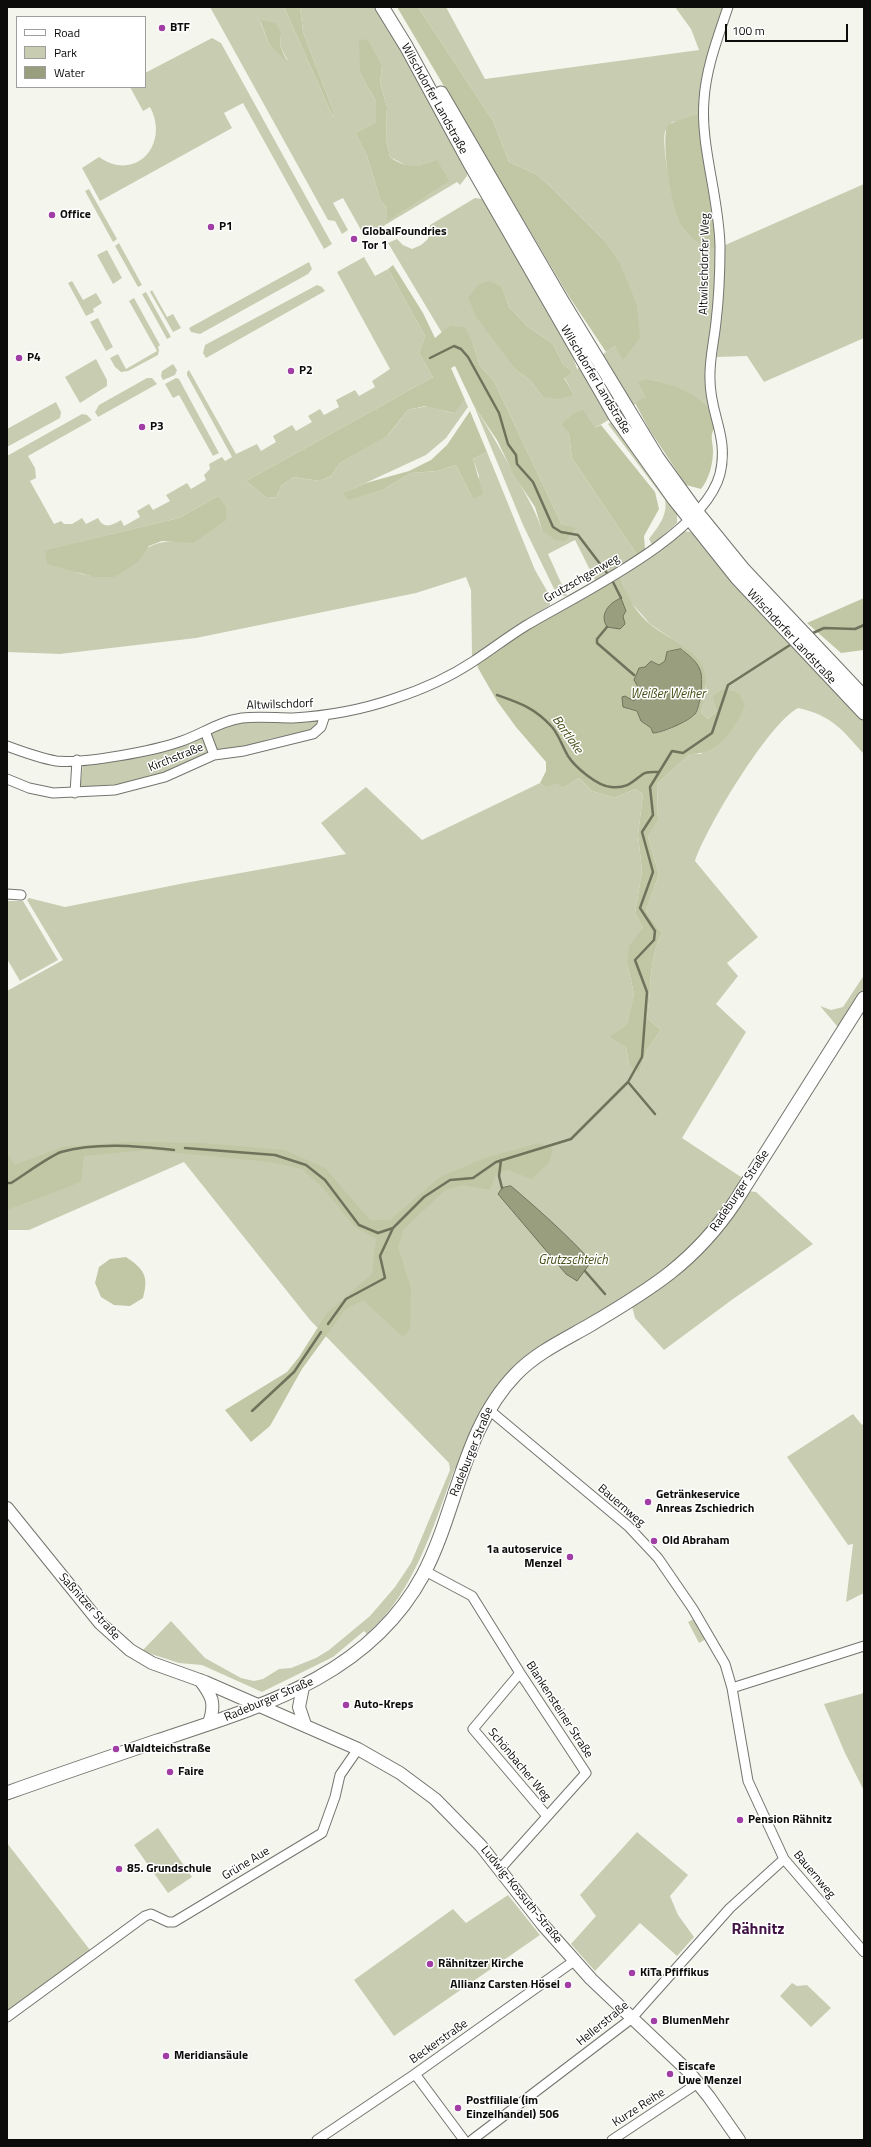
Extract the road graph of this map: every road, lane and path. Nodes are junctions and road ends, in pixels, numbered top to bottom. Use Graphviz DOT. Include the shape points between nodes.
graph roads {
  1 [pos="382,7"];
  2 [pos="390,7"];
  3 [pos="728,7"];
  4 [pos="692,515"];
  5 [pos="478,658"];
  6 [pos="864,697"];
  7 [pos="864,713"];
  8 [pos="325,715"];
  9 [pos="205,731"];
  10 [pos="7,746"];
  11 [pos="214,755"];
  12 [pos="77,760"];
  13 [pos="7,779"];
  14 [pos="76,792"];
  15 [pos="7,894"];
  16 [pos="21,895"];
  17 [pos="864,998"];
  18 [pos="488,1409"];
  19 [pos="7,1508"];
  20 [pos="425,1571"];
  21 [pos="864,1646"];
  22 [pos="520,1673"];
  23 [pos="200,1680"];
  24 [pos="303,1687"];
  25 [pos="732,1688"];
  26 [pos="259,1705"];
  27 [pos="209,1723"];
  28 [pos="305,1725"];
  29 [pos="358,1749"];
  30 [pos="7,1793"];
  31 [pos="547,1816"];
  32 [pos="784,1859"];
  33 [pos="500,1869"];
  34 [pos="864,1952"];
  35 [pos="574,1961"];
  36 [pos="7,2017"];
  37 [pos="631,2019"];
  38 [pos="415,2074"];
  39 [pos="698,2083"];
  40 [pos="317,2140"];
  41 [pos="464,2140"];
  42 [pos="472,2140"];
  43 [pos="612,2140"];
  44 [pos="739,2140"];
  1 -- 4 [label="main road, Wilschdorfer Landstraße" via="615,416"];
  2 -- 4 [label="main road, Wilschdorfer Landstraße" via="561,299"];
  3 -- 4 [label="street, Altwilschdorfer Weg" via="706,80 703,101 720,244 710,379 711,399 721,430 723,447 717,483 705,503"];
  4 -- 5 [label="street, Grutzschgenweg" via="644,558 512,634"];
  4 -- 6 [label="main road, Wilschdorfer Landstraße"];
  4 -- 7 [label="main road, Wilschdorfer Landstraße" via="737,578"];
  5 -- 8 [label="street, Altwilschdorf" via="410,693 376,705"];
  8 -- 9 [label="street, Altwilschdorf" via="243,718"];
  8 -- 11 [label="street, Kirchstraße" via="321,727 313,734 244,751"];
  9 -- 11 [label="street, Kirchstraße"];
  9 -- 12 [label="street, Altwilschdorf" via="166,746"];
  10 -- 12 [label="street, Altwilschdorf" via="42,758"];
  11 -- 14 [label="street, Kirchstraße" via="148,782 115,790"];
  12 -- 14 [label="street"];
  13 -- 14 [label="street, Kirchstraße" via="29,788 53,793"];
  15 -- 16 [label="street"];
  17 -- 18 [label="main road, Radeburger Straße" via="735,1202 698,1250 650,1289 536,1357 517,1373"];
  18 -- 20 [label="main road, Radeburger Straße"];
  18 -- 25 [label="street, Bauernweg" via="628,1526 658,1558 693,1609 724,1664"];
  19 -- 23 [label="street, Saßnitzer Straße" via="85,1606 119,1642 152,1663"];
  20 -- 22 [label="street, Blankensteiner Straße" via="472,1596"];
  20 -- 24 [label="main road, Radeburger Straße" via="408,1600 377,1636 340,1665"];
  21 -- 25 [label="street"];
  22 -- 31 [label="street, Blankensteiner Straße" via="586,1773"];
  22 -- 31 [label="street, Schönbacher Weg" via="473,1729"];
  23 -- 26 [label="street, Saßnitzer Straße"];
  23 -- 27 [label="street" via="212,1699"];
  24 -- 26 [label="main road, Radeburger Straße"];
  24 -- 28 [label="street" via="299,1707"];
  25 -- 32 [label="street, Bauernweg" via="748,1781"];
  26 -- 27 [label="main road, Radeburger Straße"];
  26 -- 28 [label="street, Ludwig-Kossuth-Straße"];
  27 -- 30 [label="main road, Radeburger Straße"];
  28 -- 29 [label="street, Ludwig-Kossuth-Straße"];
  29 -- 33 [label="street, Ludwig-Kossuth-Straße" via="400,1773 435,1799 471,1834"];
  29 -- 36 [label="street, Grüne Aue" via="340,1775 322,1833 174,1922 151,1914 145,1916"];
  31 -- 33 [label="street, Blankensteiner Straße"];
  32 -- 34 [label="street, Bauernweg"];
  32 -- 37 [label="street, Hellerstraße" via="730,1908"];
  33 -- 35 [label="street, Ludwig-Kossuth-Straße"];
  35 -- 37 [label="street, Ludwig-Kossuth-Straße"];
  35 -- 38 [label="street, Beckerstraße"];
  37 -- 39 [label="street, Ludwig-Kossuth-Straße" via="676,2059"];
  37 -- 42 [label="street, Hellerstraße"];
  38 -- 40 [label="street, Beckerstraße"];
  38 -- 41 [label="street"];
  39 -- 43 [label="street, Kurze Reihe"];
  39 -- 44 [label="street, Ludwig-Kossuth-Straße"];
}
